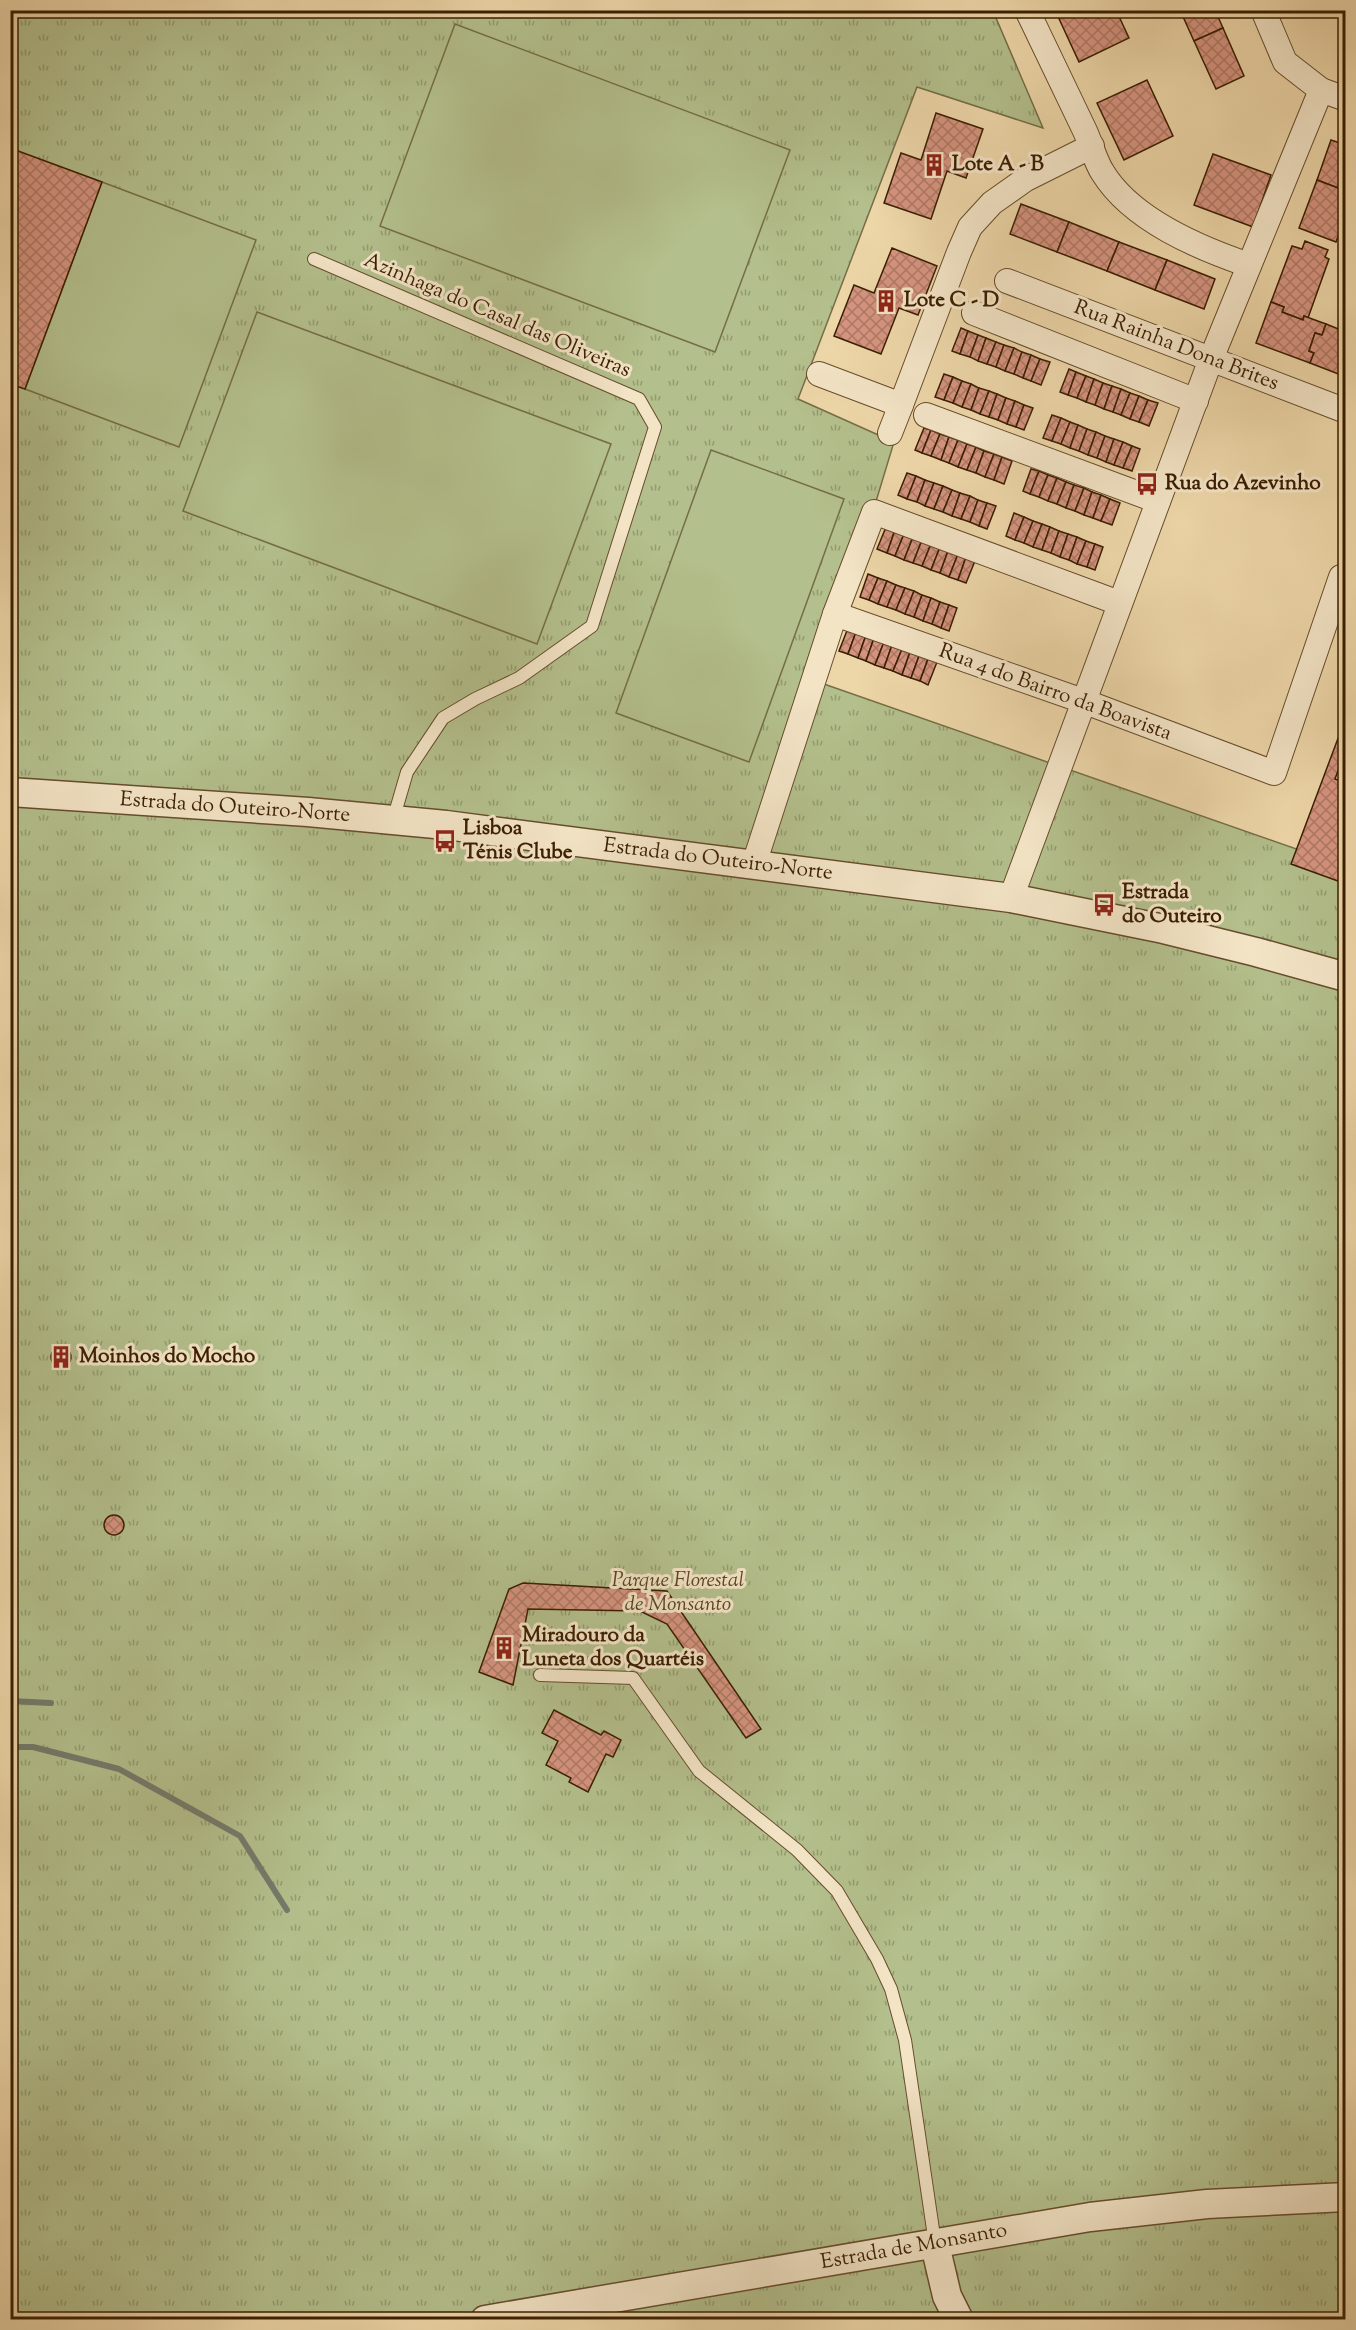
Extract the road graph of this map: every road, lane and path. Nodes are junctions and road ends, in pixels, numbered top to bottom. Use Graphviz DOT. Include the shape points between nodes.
graph roads {
  1 [pos="1027,10"];
  2 [pos="1263,10"];
  3 [pos="1321,90"];
  4 [pos="1346,99"];
  5 [pos="1092,146"];
  6 [pos="314,259"];
  7 [pos="1249,265"];
  8 [pos="1007,281"];
  9 [pos="974,313"];
  10 [pos="1210,359"];
  11 [pos="819,374"];
  12 [pos="1196,401"];
  13 [pos="901,405"];
  14 [pos="1346,411"];
  15 [pos="926,415"];
  16 [pos="891,433"];
  17 [pos="1158,501"];
  18 [pos="1341,577"];
  19 [pos="1119,603"];
  20 [pos="835,614"];
  21 [pos="1083,702"];
  22 [pos="10,792"];
  23 [pos="393,820"];
  24 [pos="754,864"];
  25 [pos="1011,898"];
  26 [pos="1346,978"];
  27 [pos="540,1675"];
  28 [pos="1346,2197"];
  29 [pos="935,2245"];
  30 [pos="485,2319"];
  31 [pos="959,2319"];
  1 -- 5 [label="street"];
  2 -- 3 [label="street" via="1285,62"];
  3 -- 4 [label="street"];
  3 -- 7 [label="street"];
  5 -- 7 [label="street" via="1103,173 1148,218"];
  5 -- 13 [label="street" via="1026,179 992,203 970,227"];
  6 -- 23 [label="lane, Azinhaga do Casal das Oliveiras" via="639,399 655,427 592,626 519,678 443,718 407,772"];
  7 -- 10 [label="street"];
  8 -- 10 [label="street, Rua Rainha Dona Brites"];
  9 -- 12 [label="street"];
  10 -- 12 [label="street"];
  10 -- 14 [label="street, Rua Rainha Dona Brites"];
  11 -- 13 [label="street"];
  12 -- 17 [label="street"];
  13 -- 16 [label="street"];
  15 -- 17 [label="street"];
  17 -- 19 [label="street"];
  18 -- 21 [label="street, Rua 4 do Bairro da Boavista" via="1274,773"];
  19 -- 20 [label="street" via="874,512"];
  19 -- 21 [label="street"];
  20 -- 21 [label="street, Rua 4 do Bairro da Boavista"];
  20 -- 24 [label="street"];
  21 -- 25 [label="street"];
  22 -- 23 [label="street, Estrada do Outeiro-Norte"];
  23 -- 24 [label="street, Estrada do Outeiro-Norte"];
  24 -- 25 [label="street, Estrada do Outeiro-Norte"];
  25 -- 26 [label="street, Estrada do Outeiro-Norte" via="1159,928"];
  27 -- 29 [label="lane" via="633,1678 699,1771 797,1850 837,1892 891,1989 912,2084"];
  28 -- 29 [label="street, Estrada de Monsanto" via="1149,2209"];
  29 -- 30 [label="street, Estrada de Monsanto"];
  29 -- 31 [label="street" via="947,2296"];
}
